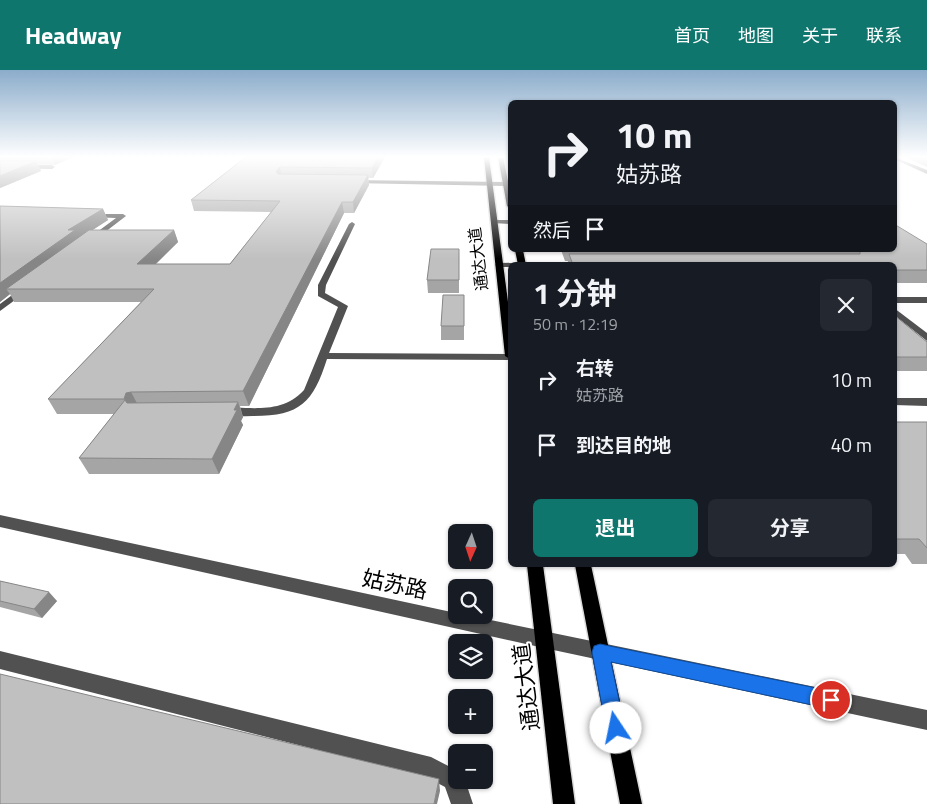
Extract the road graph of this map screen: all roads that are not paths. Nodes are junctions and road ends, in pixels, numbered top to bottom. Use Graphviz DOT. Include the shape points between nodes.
graph roads {
  1 [pos="490,191"];
  2 [pos="85,215"];
  3 [pos="494,222"];
  4 [pos="508,222"];
  5 [pos="352,224"];
  6 [pos="85,245"];
  7 [pos="499,265"];
  8 [pos="508,265"];
  9 [pos="31,285"];
  10 [pos="897,300"];
  11 [pos="927,300"];
  12 [pos="0,308"];
  13 [pos="897,313"];
  14 [pos="922,330"];
  15 [pos="927,338"];
  16 [pos="508,340"];
  17 [pos="323,356"];
  18 [pos="508,357"];
  19 [pos="897,402"];
  20 [pos="927,402"];
  21 [pos="215,412"];
  22 [pos="0,521"];
  23 [pos="535,567"];
  24 [pos="582,567"];
  25 [pos="544,640"];
  26 [pos="600,652"];
  27 [pos="0,660"];
  28 [pos="927,720"];
  29 [pos="462,804"];
  30 [pos="564,804"];
  31 [pos="631,804"];
  1 -- 3 [label="main road, 通达大道"];
  2 -- 6 [label="street" via="123,216"];
  3 -- 4 [label="street"];
  3 -- 7 [label="main road, 通达大道"];
  5 -- 17 [label="street" via="322,284 321,294 343,306"];
  7 -- 8 [label="street"];
  7 -- 16 [label="main road, 通达大道"];
  9 -- 12 [label="street"];
  10 -- 11 [label="street"];
  13 -- 14 [label="street"];
  14 -- 15 [label="street"];
  17 -- 18 [label="street"];
  17 -- 21 [label="street" via="309,392 295,404 273,412"];
  19 -- 20 [label="street"];
  22 -- 25 [label="street, 姑苏路"];
  23 -- 25 [label="main road, 通达大道"];
  24 -- 26 [label="main road"];
  25 -- 26 [label="street, 姑苏路"];
  25 -- 30 [label="main road, 通达大道"];
  26 -- 28 [label="street, 姑苏路"];
  26 -- 31 [label="main road"];
  27 -- 29 [label="street" via="430,768 454,780"];
}
